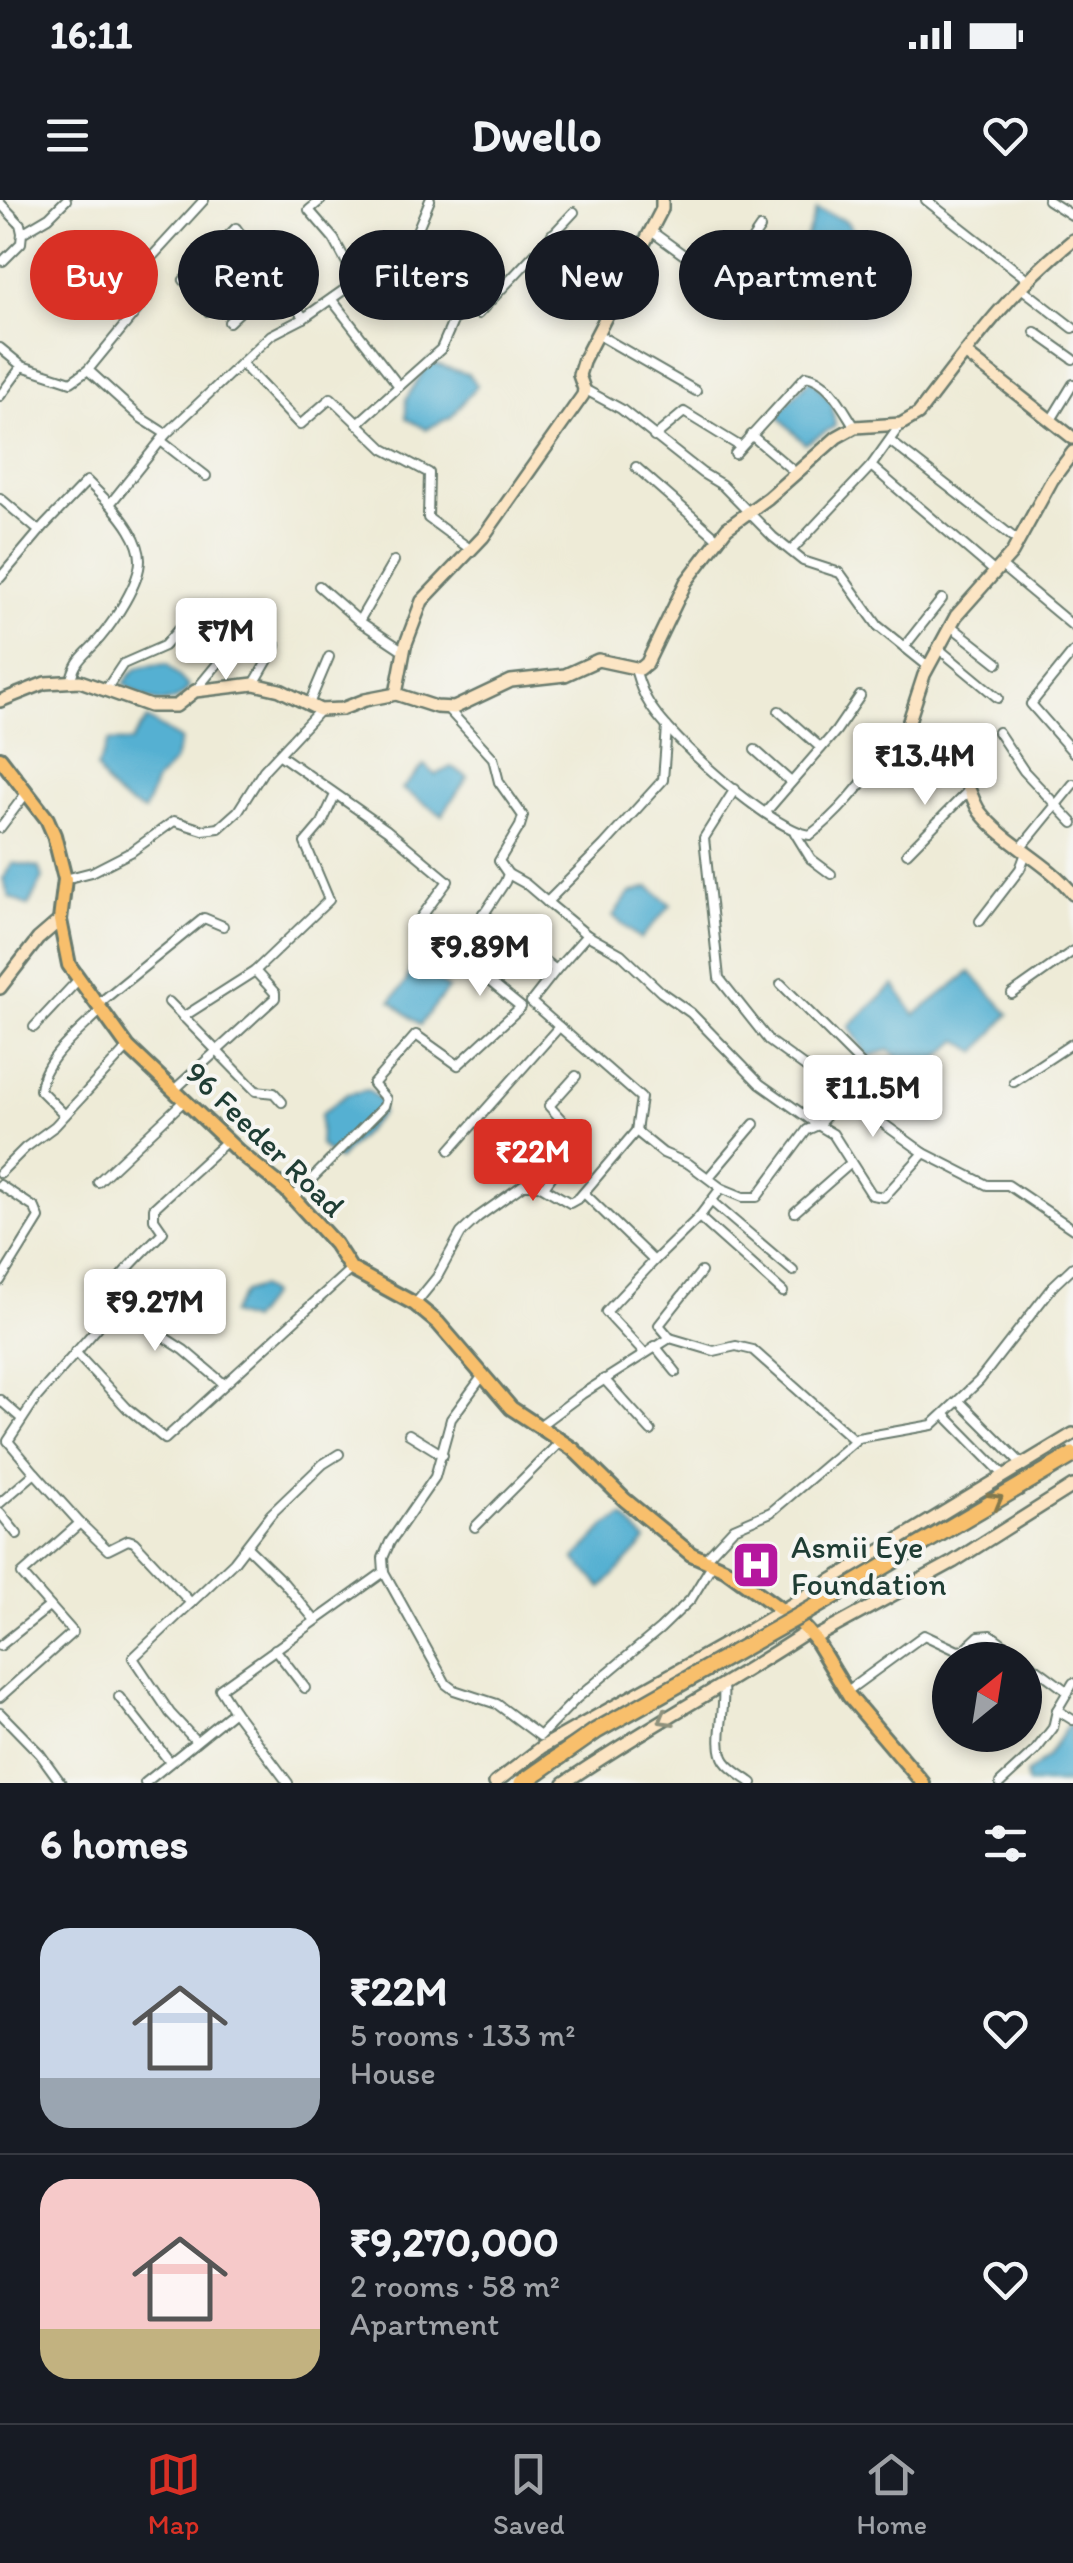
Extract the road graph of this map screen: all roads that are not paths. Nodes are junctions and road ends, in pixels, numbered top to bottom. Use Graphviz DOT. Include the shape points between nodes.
graph roads {
  1 [pos="66,200"];
  2 [pos="204,200"];
  3 [pos="320,200"];
  4 [pos="430,200"];
  5 [pos="664,200"];
  6 [pos="926,200"];
  7 [pos="1048,200"];
  8 [pos="0,203"];
  9 [pos="574,212"];
  10 [pos="1073,216"];
  11 [pos="417,230"];
  12 [pos="556,230"];
  13 [pos="651,230"];
  14 [pos="22,233"];
  15 [pos="1073,240"];
  16 [pos="339,248"];
  17 [pos="3,261"];
  18 [pos="525,263"];
  19 [pos="1023,283"];
  20 [pos="505,285"];
  21 [pos="339,295"];
  22 [pos="332,300"];
  23 [pos="319,308"];
  24 [pos="300,320"];
  25 [pos="453,320"];
  26 [pos="604,320"];
  27 [pos="1073,328"];
  28 [pos="1035,332"];
  29 [pos="597,334"];
  30 [pos="0,348"];
  31 [pos="965,352"];
  32 [pos="1073,359"];
  33 [pos="240,362"];
  34 [pos="22,366"];
  35 [pos="88,370"];
  36 [pos="1073,384"];
  37 [pos="399,386"];
  38 [pos="584,389"];
  39 [pos="696,391"];
  40 [pos="0,396"];
  41 [pos="1051,420"];
  42 [pos="357,424"];
  43 [pos="902,424"];
  44 [pos="855,427"];
  45 [pos="752,434"];
  46 [pos="163,437"];
  47 [pos="654,437"];
  48 [pos="1073,438"];
  49 [pos="890,441"];
  50 [pos="1073,452"];
  51 [pos="871,466"];
  52 [pos="636,467"];
  53 [pos="796,473"];
  54 [pos="206,476"];
  55 [pos="0,498"];
  56 [pos="110,504"];
  57 [pos="750,511"];
  58 [pos="40,531"];
  59 [pos="718,539"];
  60 [pos="1018,541"];
  61 [pos="470,549"];
  62 [pos="791,551"];
  63 [pos="394,561"];
  64 [pos="998,568"];
  65 [pos="0,578"];
  66 [pos="319,586"];
  67 [pos="942,599"];
  68 [pos="190,616"];
  69 [pos="359,620"];
  70 [pos="951,626"];
  71 [pos="1073,626"];
  72 [pos="904,647"];
  73 [pos="939,649"];
  74 [pos="404,651"];
  75 [pos="1073,652"];
  76 [pos="329,657"];
  77 [pos="998,663"];
  78 [pos="928,667"];
  79 [pos="635,669"];
  80 [pos="70,683"];
  81 [pos="254,684"];
  82 [pos="106,688"];
  83 [pos="195,692"];
  84 [pos="396,694"];
  85 [pos="860,696"];
  86 [pos="998,698"];
  87 [pos="0,701"];
  88 [pos="314,707"];
  89 [pos="446,708"];
  90 [pos="779,711"];
  91 [pos="908,724"];
  92 [pos="667,726"];
  93 [pos="998,732"];
  94 [pos="821,748"];
  95 [pos="755,750"];
  96 [pos="1073,752"];
  97 [pos="280,756"];
  98 [pos="0,758"];
  99 [pos="791,782"];
  100 [pos="1073,784"];
  101 [pos="735,788"];
  102 [pos="969,790"];
  103 [pos="27,792"];
  104 [pos="335,795"];
  105 [pos="1055,806"];
  106 [pos="765,813"];
  107 [pos="1073,823"];
  108 [pos="0,828"];
  109 [pos="795,833"];
  110 [pos="1023,851"];
  111 [pos="907,854"];
  112 [pos="508,874"];
  113 [pos="830,874"];
  114 [pos="65,878"];
  115 [pos="1073,894"];
  116 [pos="546,902"];
  117 [pos="483,913"];
  118 [pos="60,920"];
  119 [pos="980,921"];
  120 [pos="223,926"];
  121 [pos="587,934"];
  122 [pos="1073,951"];
  123 [pos="457,955"];
  124 [pos="556,970"];
  125 [pos="255,971"];
  126 [pos="78,980"];
  127 [pos="781,984"];
  128 [pos="0,988"];
  129 [pos="1012,994"];
  130 [pos="169,1002"];
  131 [pos="99,1008"];
  132 [pos="183,1017"];
  133 [pos="34,1027"];
  134 [pos="559,1027"];
  135 [pos="1073,1043"];
  136 [pos="128,1047"];
  137 [pos="218,1052"];
  138 [pos="576,1076"];
  139 [pos="1014,1082"];
  140 [pos="180,1095"];
  141 [pos="843,1097"];
  142 [pos="282,1102"];
  143 [pos="64,1115"];
  144 [pos="754,1124"];
  145 [pos="818,1125"];
  146 [pos="636,1132"];
  147 [pos="227,1142"];
  148 [pos="450,1150"];
  149 [pos="924,1153"];
  150 [pos="850,1162"];
  151 [pos="0,1172"];
  152 [pos="709,1177"];
  153 [pos="98,1182"];
  154 [pos="0,1184"];
  155 [pos="544,1188"];
  156 [pos="722,1188"];
  157 [pos="585,1194"];
  158 [pos="294,1198"];
  159 [pos="712,1201"];
  160 [pos="794,1212"];
  161 [pos="699,1217"];
  162 [pos="1073,1228"];
  163 [pos="654,1262"];
  164 [pos="1073,1267"];
  165 [pos="351,1269"];
  166 [pos="701,1272"];
  167 [pos="793,1272"];
  168 [pos="0,1281"];
  169 [pos="783,1292"];
  170 [pos="106,1300"];
  171 [pos="415,1304"];
  172 [pos="670,1338"];
  173 [pos="655,1346"];
  174 [pos="75,1352"];
  175 [pos="644,1353"];
  176 [pos="676,1372"];
  177 [pos="484,1374"];
  178 [pos="604,1379"];
  179 [pos="224,1384"];
  180 [pos="0,1400"];
  181 [pos="959,1401"];
  182 [pos="944,1414"];
  183 [pos="22,1419"];
  184 [pos="540,1426"];
  185 [pos="651,1431"];
  186 [pos="409,1434"];
  187 [pos="1073,1434"];
  188 [pos="854,1440"];
  189 [pos="560,1442"];
  190 [pos="339,1454"];
  191 [pos="443,1455"];
  192 [pos="1073,1455"];
  193 [pos="1023,1464"];
  194 [pos="35,1473"];
  195 [pos="1005,1476"];
  196 [pos="1073,1486"];
  197 [pos="0,1503"];
  198 [pos="0,1513"];
  199 [pos="80,1523"];
  200 [pos="475,1527"];
  201 [pos="17,1534"];
  202 [pos="247,1547"];
  203 [pos="709,1561"];
  204 [pos="384,1572"];
  205 [pos="191,1603"];
  206 [pos="50,1606"];
  207 [pos="783,1610"];
  208 [pos="314,1620"];
  209 [pos="808,1632"];
  210 [pos="0,1646"];
  211 [pos="274,1649"];
  212 [pos="723,1686"];
  213 [pos="305,1688"];
  214 [pos="1070,1688"];
  215 [pos="846,1692"];
  216 [pos="119,1697"];
  217 [pos="0,1698"];
  218 [pos="1057,1710"];
  219 [pos="234,1711"];
  220 [pos="0,1713"];
  221 [pos="1073,1720"];
  222 [pos="195,1740"];
  223 [pos="170,1762"];
  224 [pos="499,1782"];
  225 [pos="61,1783"];
  226 [pos="145,1783"];
  227 [pos="288,1783"];
  228 [pos="522,1783"];
  229 [pos="564,1783"];
  230 [pos="752,1783"];
  231 [pos="923,1783"];
  232 [pos="1000,1783"];
  1 -- 14 [label="street"];
  2 -- 35 [label="street" via="149,260 147,298"];
  3 -- 16 [label="street" via="309,210"];
  4 -- 11 [label="street"];
  5 -- 13 [label="street"];
  6 -- 19 [label="street"];
  7 -- 10 [label="street"];
  8 -- 14 [label="street"];
  9 -- 12 [label="street"];
  14 -- 17 [label="street"];
  15 -- 19 [label="street"];
  18 -- 20 [label="street"];
  19 -- 27 [label="street"];
  19 -- 31 [label="street"];
  21 -- 22 [label="street"];
  22 -- 23 [label="street"];
  22 -- 37 [label="street"];
  24 -- 33 [label="street"];
  25 -- 37 [label="street" via="440,348"];
  26 -- 29 [label="street"];
  28 -- 32 [label="street"];
  29 -- 38 [label="street" via="579,375"];
  29 -- 39 [label="street"];
  30 -- 34 [label="street"];
  31 -- 41 [label="street"];
  31 -- 43 [label="street" via="918,414"];
  33 -- 42 [label="street" via="300,425 331,398"];
  33 -- 46 [label="street"];
  34 -- 35 [label="street" via="71,382"];
  34 -- 40 [label="street"];
  35 -- 46 [label="street"];
  36 -- 41 [label="street"];
  37 -- 42 [label="street"];
  38 -- 47 [label="street"];
  38 -- 61 [label="street"];
  41 -- 48 [label="street"];
  42 -- 61 [label="street" via="430,473 428,518"];
  43 -- 44 [label="street"];
  43 -- 49 [label="street"];
  44 -- 45 [label="street" via="817,378 806,376"];
  44 -- 53 [label="street"];
  45 -- 47 [label="street" via="738,450 684,412"];
  45 -- 53 [label="street"];
  46 -- 54 [label="street"];
  46 -- 56 [label="street"];
  47 -- 57 [label="street"];
  49 -- 51 [label="street"];
  49 -- 60 [label="street"];
  50 -- 60 [label="street"];
  51 -- 62 [label="street"];
  51 -- 64 [label="street"];
  52 -- 59 [label="street"];
  53 -- 57 [label="street"];
  55 -- 58 [label="street"];
  56 -- 58 [label="street" via="87,481"];
  56 -- 80 [label="street" via="132,536 138,570 116,618 74,662"];
  57 -- 59 [label="street"];
  57 -- 62 [label="street"];
  58 -- 65 [label="street"];
  59 -- 79 [label="street" via="686,582 647,664"];
  60 -- 64 [label="street"];
  61 -- 74 [label="street" via="422,601"];
  62 -- 72 [label="street" via="840,573 878,626"];
  63 -- 69 [label="street"];
  64 -- 70 [label="street"];
  64 -- 71 [label="street"];
  66 -- 69 [label="street"];
  67 -- 72 [label="street"];
  68 -- 82 [label="street" via="164,646 122,664"];
  69 -- 74 [label="street"];
  70 -- 73 [label="street"];
  70 -- 77 [label="street"];
  72 -- 78 [label="street"];
  73 -- 78 [label="street"];
  73 -- 86 [label="street"];
  74 -- 84 [label="street"];
  75 -- 96 [label="street" via="1031,704"];
  76 -- 88 [label="street"];
  78 -- 91 [label="street"];
  79 -- 89 [label="street" via="598,660 565,675 510,681"];
  79 -- 92 [label="street"];
  80 -- 82 [label="street"];
  80 -- 87 [label="street" via="44,682"];
  81 -- 83 [label="street"];
  81 -- 83 [label="street" via="276,646 260,631 238,652 228,651"];
  81 -- 88 [label="street"];
  82 -- 83 [label="street" via="150,706 176,706"];
  84 -- 88 [label="street" via="342,709"];
  84 -- 89 [label="street"];
  85 -- 94 [label="street"];
  88 -- 97 [label="street"];
  89 -- 112 [label="street" via="493,758 499,782 523,816 499,861"];
  90 -- 94 [label="street"];
  91 -- 102 [label="street" via="936,743"];
  91 -- 109 [label="street" via="831,819 810,835"];
  92 -- 101 [label="street"];
  92 -- 116 [label="street" via="663,780"];
  93 -- 105 [label="street"];
  94 -- 99 [label="street"];
  95 -- 99 [label="street"];
  97 -- 104 [label="street"];
  97 -- 114 [label="street" via="219,828 174,821 92,872"];
  98 -- 103 [label="main road, 96 Feeder Road"];
  99 -- 106 [label="street"];
  100 -- 105 [label="street"];
  101 -- 106 [label="street"];
  101 -- 141 [label="street" via="704,838 719,978 770,1041"];
  102 -- 110 [label="street" via="979,811"];
  102 -- 111 [label="street"];
  103 -- 108 [label="street"];
  103 -- 114 [label="main road, 96 Feeder Road" via="47,819"];
  104 -- 123 [label="street" via="448,881 419,920"];
  104 -- 125 [label="street" via="305,843 329,900"];
  105 -- 107 [label="street"];
  105 -- 110 [label="street"];
  106 -- 109 [label="street"];
  109 -- 113 [label="street"];
  110 -- 115 [label="street"];
  110 -- 119 [label="street" via="1020,869"];
  112 -- 116 [label="street"];
  112 -- 117 [label="street"];
  114 -- 118 [label="main road, 96 Feeder Road"];
  116 -- 121 [label="street"];
  117 -- 123 [label="street"];
  117 -- 124 [label="street"];
  118 -- 126 [label="main road, 96 Feeder Road"];
  118 -- 128 [label="street"];
  120 -- 131 [label="street" via="204,918"];
  121 -- 124 [label="street"];
  121 -- 145 [label="street" via="621,954 760,1084"];
  122 -- 129 [label="street"];
  123 -- 158 [label="street" via="521,1008 458,1065 416,1034 373,1084 386,1098 379,1112"];
  124 -- 134 [label="street" via="531,1002"];
  125 -- 132 [label="street"];
  125 -- 137 [label="street" via="275,998"];
  126 -- 131 [label="main road, 96 Feeder Road"];
  126 -- 133 [label="street"];
  127 -- 141 [label="street" via="861,1064 861,1078"];
  130 -- 132 [label="street"];
  131 -- 136 [label="main road, 96 Feeder Road"];
  131 -- 143 [label="street" via="40,1083"];
  132 -- 137 [label="street"];
  134 -- 146 [label="street" via="642,1098"];
  134 -- 148 [label="street"];
  135 -- 139 [label="street"];
  136 -- 140 [label="main road, 96 Feeder Road"];
  136 -- 143 [label="street"];
  137 -- 140 [label="street"];
  137 -- 142 [label="street" via="256,1091 274,1093"];
  138 -- 155 [label="street" via="550,1106 579,1138"];
  140 -- 147 [label="main road, 96 Feeder Road"];
  140 -- 153 [label="street"];
  141 -- 145 [label="street"];
  141 -- 149 [label="street"];
  143 -- 151 [label="street"];
  144 -- 152 [label="street"];
  145 -- 150 [label="street" via="833,1134"];
  145 -- 156 [label="street" via="807,1130 757,1196 743,1198"];
  146 -- 152 [label="street"];
  146 -- 157 [label="street"];
  147 -- 158 [label="main road, 96 Feeder Road"];
  147 -- 170 [label="street" via="154,1208 163,1232"];
  149 -- 150 [label="street" via="884,1197 872,1195"];
  149 -- 162 [label="street" via="987,1185 1008,1186"];
  150 -- 160 [label="street"];
  152 -- 156 [label="street"];
  154 -- 168 [label="street" via="39,1218"];
  155 -- 157 [label="street" via="570,1202"];
  155 -- 171 [label="street" via="523,1186 478,1216"];
  156 -- 159 [label="street"];
  157 -- 163 [label="street"];
  158 -- 165 [label="main road, 96 Feeder Road"];
  159 -- 161 [label="street"];
  159 -- 167 [label="street"];
  161 -- 163 [label="street"];
  161 -- 169 [label="street"];
  163 -- 175 [label="street" via="606,1312"];
  164 -- 181 [label="street"];
  165 -- 171 [label="main road, 96 Feeder Road"];
  165 -- 179 [label="street"];
  166 -- 172 [label="street" via="659,1325"];
  170 -- 174 [label="street" via="98,1327"];
  170 -- 179 [label="street"];
  171 -- 177 [label="main road, 96 Feeder Road"];
  172 -- 173 [label="street"];
  172 -- 188 [label="street" via="714,1351 754,1350"];
  173 -- 175 [label="street"];
  173 -- 176 [label="street"];
  174 -- 179 [label="street" via="165,1439"];
  174 -- 183 [label="street"];
  175 -- 178 [label="street"];
  177 -- 184 [label="main road, 96 Feeder Road" via="512,1408"];
  177 -- 191 [label="street" via="452,1418"];
  178 -- 184 [label="street"];
  178 -- 185 [label="street"];
  180 -- 183 [label="street"];
  181 -- 182 [label="street"];
  181 -- 193 [label="street"];
  182 -- 188 [label="street" via="932,1425"];
  182 -- 195 [label="street"];
  183 -- 194 [label="street" via="8,1441"];
  184 -- 189 [label="main road, 96 Feeder Road"];
  186 -- 191 [label="street"];
  187 -- 193 [label="street"];
  188 -- 203 [label="street" via="771,1512 734,1528"];
  189 -- 200 [label="street"];
  189 -- 203 [label="main road, 96 Feeder Road" via="648,1520"];
  190 -- 202 [label="street" via="271,1514"];
  191 -- 204 [label="street" via="390,1542"];
  228 -- 192 [label="highway, one-way, bridge" via="596,1731"];
  193 -- 195 [label="street"];
  194 -- 197 [label="street"];
  194 -- 199 [label="street"];
  195 -- 207 [label="street"];
  196 -- 209 [label="street" via="954,1562"];
  198 -- 201 [label="street"];
  199 -- 205 [label="street" via="108,1550 134,1542"];
  199 -- 206 [label="street" via="22,1574"];
  202 -- 205 [label="street"];
  202 -- 208 [label="street"];
  203 -- 204 [label="street" via="691,1599 540,1736 497,1704 446,1684"];
  203 -- 207 [label="main road, 96 Feeder Road"];
  204 -- 208 [label="street"];
  205 -- 222 [label="street" via="133,1658"];
  206 -- 210 [label="street"];
  206 -- 217 [label="street" via="73,1632"];
  207 -- 209 [label="main road, 96 Feeder Road"];
  207 -- 224 [label="street" via="542,1747"];
  208 -- 211 [label="street"];
  209 -- 212 [label="street"];
  209 -- 215 [label="main road"];
  211 -- 213 [label="street"];
  211 -- 219 [label="street" via="220,1688"];
  212 -- 229 [label="street, one-way"];
  212 -- 230 [label="street" via="720,1744 726,1762"];
  214 -- 215 [label="street" via="991,1635 958,1652 924,1635"];
  214 -- 218 [label="street"];
  215 -- 231 [label="main road"];
  216 -- 223 [label="street"];
  218 -- 221 [label="street"];
  218 -- 232 [label="street" via="1053,1728"];
  219 -- 222 [label="street"];
  219 -- 227 [label="street"];
  220 -- 225 [label="street"];
  222 -- 223 [label="street"];
  223 -- 226 [label="street"];
}
